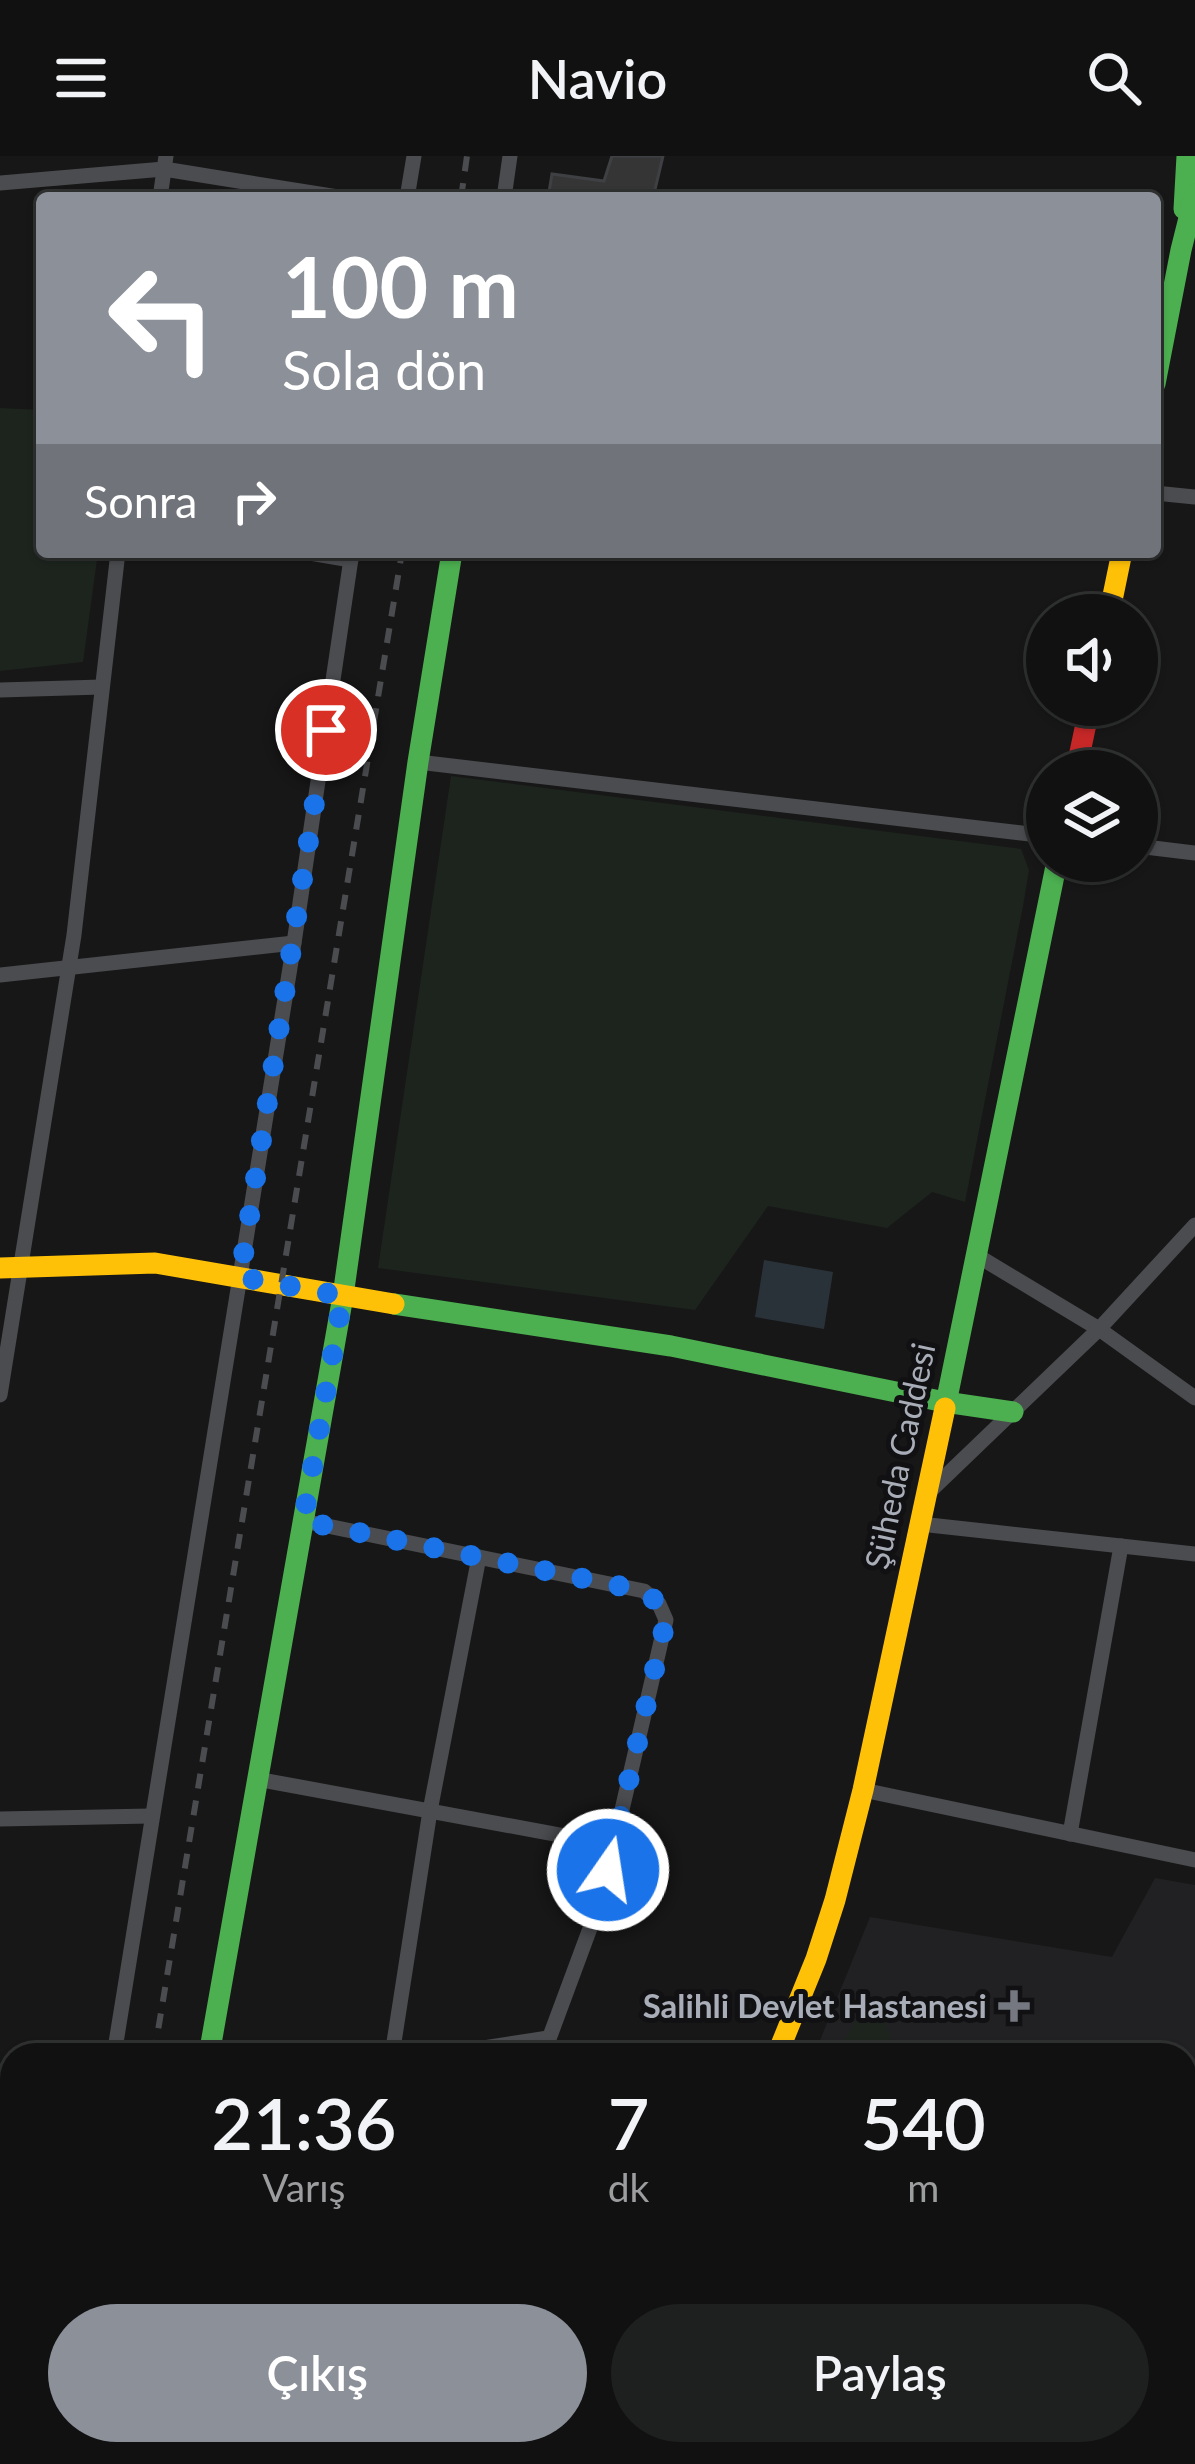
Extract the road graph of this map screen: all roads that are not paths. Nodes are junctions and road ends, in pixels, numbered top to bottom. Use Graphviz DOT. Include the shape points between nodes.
graph roads {
  1 [pos="414,156"];
  2 [pos="510,156"];
  3 [pos="1187,156"];
  4 [pos="165,163"];
  5 [pos="0,183"];
  6 [pos="313,192"];
  7 [pos="408,192"];
  8 [pos="505,192"];
  9 [pos="1195,194"];
  10 [pos="1180,250"];
  11 [pos="1161,352"];
  12 [pos="1161,494"];
  13 [pos="1195,497"];
  14 [pos="117,558"];
  15 [pos="351,558"];
  16 [pos="451,558"];
  17 [pos="1121,558"];
  18 [pos="1113,594"];
  19 [pos="102,687"];
  20 [pos="0,690"];
  21 [pos="418,762"];
  22 [pos="1026,834"];
  23 [pos="1158,849"];
  24 [pos="1195,853"];
  25 [pos="1054,882"];
  26 [pos="294,943"];
  27 [pos="68,966"];
  28 [pos="0,975"];
  29 [pos="1195,1225"];
  30 [pos="976,1255"];
  31 [pos="10,1267"];
  32 [pos="240,1277"];
  33 [pos="343,1296"];
  34 [pos="1099,1329"];
  35 [pos="0,1395"];
  36 [pos="1195,1398"];
  37 [pos="945,1402"];
  38 [pos="1013,1412"];
  39 [pos="928,1493"];
  40 [pos="303,1521"];
  41 [pos="920,1524"];
  42 [pos="1121,1546"];
  43 [pos="1195,1554"];
  44 [pos="478,1557"];
  45 [pos="257,1779"];
  46 [pos="863,1790"];
  47 [pos="430,1811"];
  48 [pos="150,1816"];
  49 [pos="0,1819"];
  50 [pos="1070,1834"];
  51 [pos="614,1845"];
  52 [pos="1195,1860"];
  53 [pos="116,2043"];
  54 [pos="211,2043"];
  55 [pos="394,2043"];
  56 [pos="547,2043"];
  57 [pos="782,2043"];
  1 -- 7 [label="street"];
  2 -- 8 [label="street"];
  3 -- 10 [label="street"];
  4 -- 5 [label="street"];
  4 -- 6 [label="street"];
  9 -- 10 [label="street"];
  10 -- 11 [label="street"];
  12 -- 13 [label="street"];
  14 -- 19 [label="street"];
  15 -- 26 [label="street"];
  16 -- 21 [label="street"];
  17 -- 18 [label="street"];
  19 -- 20 [label="street"];
  19 -- 27 [label="street"];
  21 -- 22 [label="street"];
  21 -- 33 [label="street"];
  23 -- 24 [label="street"];
  25 -- 30 [label="street, Şüheda Caddesi"];
  26 -- 27 [label="street"];
  26 -- 32 [label="street"];
  27 -- 28 [label="street"];
  27 -- 31 [label="street"];
  29 -- 34 [label="street"];
  30 -- 34 [label="street"];
  30 -- 37 [label="street, Şüheda Caddesi"];
  31 -- 32 [label="street" via="154,1263"];
  31 -- 35 [label="street"];
  32 -- 33 [label="street"];
  32 -- 48 [label="street"];
  33 -- 37 [label="street" via="671,1346"];
  33 -- 40 [label="street"];
  34 -- 36 [label="street"];
  34 -- 38 [label="street"];
  37 -- 38 [label="street"];
  37 -- 39 [label="street, Şüheda Caddesi"];
  38 -- 39 [label="street"];
  39 -- 41 [label="street, Şüheda Caddesi"];
  40 -- 44 [label="street"];
  40 -- 45 [label="street"];
  41 -- 42 [label="street"];
  41 -- 46 [label="street, Şüheda Caddesi"];
  42 -- 43 [label="street"];
  42 -- 50 [label="street"];
  44 -- 47 [label="street"];
  44 -- 51 [label="street" via="644,1591 659,1604 666,1620"];
  45 -- 47 [label="street"];
  45 -- 54 [label="street"];
  46 -- 50 [label="street"];
  46 -- 57 [label="street, Şüheda Caddesi" via="835,1900"];
  47 -- 51 [label="street"];
  47 -- 55 [label="street"];
  48 -- 49 [label="street"];
  48 -- 53 [label="street"];
  50 -- 52 [label="street"];
  51 -- 56 [label="street"];
}
